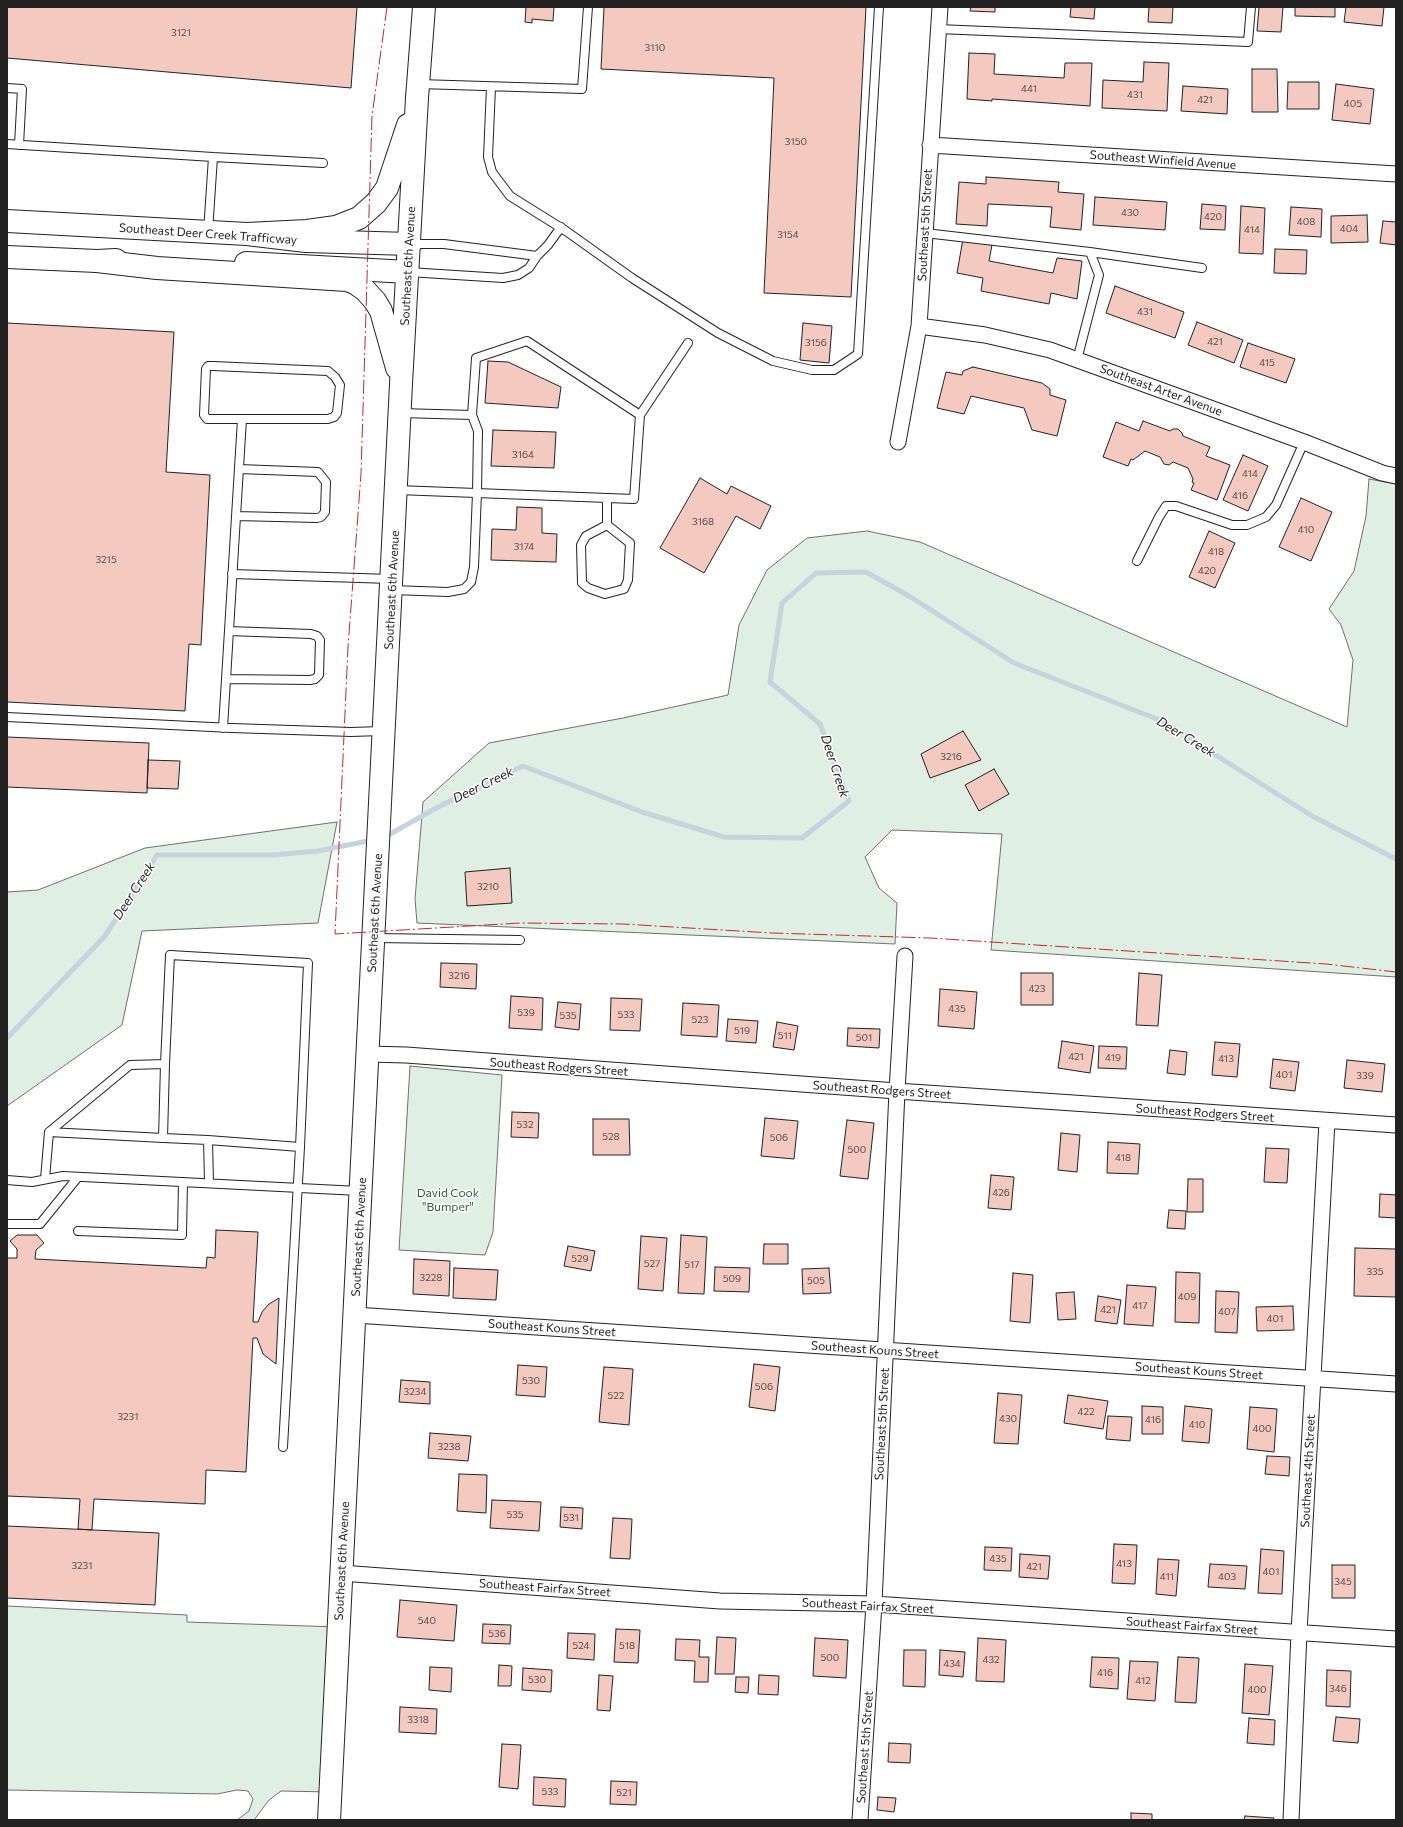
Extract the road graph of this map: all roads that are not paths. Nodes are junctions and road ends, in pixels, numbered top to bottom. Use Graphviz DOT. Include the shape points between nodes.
graph roads {
  1 [pos="424,7"];
  2 [pos="588,7"];
  3 [pos="878,7"];
  4 [pos="940,7"];
  5 [pos="1251,7"];
  6 [pos="938,29"];
  7 [pos="491,87"];
  8 [pos="7,88"];
  9 [pos="417,91"];
  10 [pos="7,144"];
  11 [pos="19,145"];
  12 [pos="930,145"];
  13 [pos="213,157"];
  14 [pos="323,163"];
  15 [pos="1396,174"];
  16 [pos="7,221"];
  17 [pos="561,227"];
  18 [pos="208,232"];
  19 [pos="925,233"];
  20 [pos="246,234"];
  21 [pos="410,244"];
  22 [pos="1090,252"];
  23 [pos="537,256"];
  24 [pos="7,257"];
  25 [pos="97,261"];
  26 [pos="1202,268"];
  27 [pos="408,272"];
  28 [pos="919,326"];
  29 [pos="688,343"];
  30 [pos="1077,360"];
  31 [pos="401,384"];
  32 [pos="400,413"];
  33 [pos="640,415"];
  34 [pos="472,416"];
  35 [pos="242,420"];
  36 [pos="898,442"];
  37 [pos="1304,442"];
  38 [pos="239,468"];
  39 [pos="1396,476"];
  40 [pos="396,490"];
  41 [pos="477,493"];
  42 [pos="607,498"];
  43 [pos="236,516"];
  44 [pos="607,524"];
  45 [pos="1138,562"];
  46 [pos="232,574"];
  47 [pos="392,584"];
  48 [pos="229,631"];
  49 [pos="226,679"];
  50 [pos="7,717"];
  51 [pos="223,728"];
  52 [pos="385,731"];
  53 [pos="374,938"];
  54 [pos="520,940"];
  55 [pos="905,956"];
  56 [pos="368,1054"];
  57 [pos="165,1064"];
  58 [pos="897,1091"];
  59 [pos="1327,1121"];
  60 [pos="1396,1125"];
  61 [pos="49,1132"];
  62 [pos="163,1138"];
  63 [pos="208,1140"];
  64 [pos="300,1147"];
  65 [pos="78,1177"];
  66 [pos="45,1179"];
  67 [pos="7,1180"];
  68 [pos="183,1182"];
  69 [pos="209,1183"];
  70 [pos="297,1188"];
  71 [pos="362,1191"];
  72 [pos="7,1224"];
  73 [pos="78,1231"];
  74 [pos="355,1314"];
  75 [pos="886,1351"];
  76 [pos="1313,1378"];
  77 [pos="1396,1384"];
  78 [pos="283,1447"];
  79 [pos="341,1573"];
  80 [pos="874,1604"];
  81 [pos="1299,1633"];
  82 [pos="1396,1639"];
  83 [pos="329,1820"];
  84 [pos="860,1820"];
  85 [pos="1291,1820"];
  1 -- 9 [label="main road, Southeast 6th Avenue"];
  2 -- 7 [label="lane" via="582,89"];
  3 -- 17 [label="lane" via="858,354 834,370 812,370 773,361 685,313"];
  4 -- 6 [label="street, Southeast 5th Street"];
  5 -- 6 [label="lane" via="1248,42"];
  6 -- 12 [label="street, Southeast 5th Street"];
  7 -- 9 [label="lane"];
  7 -- 17 [label="lane" via="488,157 492,172 510,196"];
  8 -- 11 [label="lane" via="22,89"];
  9 -- 20 [label="main road" via="386,188 366,213 336,227"];
  9 -- 21 [label="main road, Southeast 6th Avenue"];
  10 -- 11 [label="lane"];
  11 -- 13 [label="lane"];
  12 -- 15 [label="street, Southeast Winfield Avenue"];
  12 -- 19 [label="street, Southeast 5th Street"];
  13 -- 14 [label="lane"];
  13 -- 18 [label="lane"];
  16 -- 18 [label="main road, Southeast Deer Creek Trafficway"];
  17 -- 23 [label="lane"];
  18 -- 20 [label="main road, Southeast Deer Creek Trafficway"];
  19 -- 22 [label="lane"];
  19 -- 28 [label="street, Southeast 5th Street"];
  20 -- 21 [label="main road, Southeast Deer Creek Trafficway" via="306,241"];
  21 -- 23 [label="lane" via="444,244"];
  21 -- 27 [label="main road, Southeast 6th Avenue"];
  22 -- 26 [label="lane"];
  22 -- 30 [label="lane" via="1099,275"];
  23 -- 27 [label="lane" via="529,268 518,275 503,278"];
  24 -- 25 [label="main road"];
  25 -- 27 [label="main road" via="155,259"];
  25 -- 31 [label="main road" via="157,268 347,280 355,283 376,301 381,311"];
  27 -- 31 [label="main road, Southeast 6th Avenue"];
  28 -- 30 [label="street, Southeast Arter Avenue" via="1011,340"];
  28 -- 36 [label="street, Southeast 5th Street"];
  29 -- 33 [label="lane"];
  30 -- 37 [label="street, Southeast Arter Avenue"];
  31 -- 32 [label="main road, Southeast 6th Avenue"];
  32 -- 34 [label="lane"];
  32 -- 40 [label="main road, Southeast 6th Avenue"];
  33 -- 34 [label="lane" via="527,340 476,358"];
  33 -- 42 [label="lane" via="634,499"];
  34 -- 41 [label="lane" via="478,431"];
  35 -- 35 [label="lane" via="207,419 204,416 208,366 328,371 335,376 340,385 338,413 334,417"];
  35 -- 38 [label="lane"];
  37 -- 39 [label="street, Southeast Arter Avenue" via="1382,473"];
  37 -- 45 [label="lane" via="1276,505 1266,517 1247,525 1232,525 1176,506 1166,506"];
  38 -- 43 [label="lane"];
  38 -- 43 [label="lane" via="318,472 326,482 324,512 321,517"];
  40 -- 41 [label="lane"];
  40 -- 47 [label="main road, Southeast 6th Avenue"];
  41 -- 42 [label="lane"];
  41 -- 47 [label="lane" via="471,582 464,589 448,592"];
  42 -- 44 [label="lane"];
  43 -- 46 [label="lane"];
  44 -- 44 [label="lane" via="586,536 582,545 582,583 605,594 624,589 628,580 630,543"];
  46 -- 47 [label="lane"];
  46 -- 48 [label="lane"];
  47 -- 52 [label="main road, Southeast 6th Avenue"];
  48 -- 49 [label="lane"];
  48 -- 49 [label="lane" via="317,636 320,640 319,675 310,680"];
  49 -- 51 [label="lane"];
  50 -- 51 [label="lane"];
  51 -- 52 [label="lane"];
  52 -- 53 [label="main road, Southeast 6th Avenue"];
  53 -- 54 [label="lane"];
  53 -- 56 [label="main road, Southeast 6th Avenue"];
  55 -- 58 [label="street, Southeast 5th Street"];
  56 -- 58 [label="street, Southeast Rodgers Street"];
  56 -- 71 [label="main road, Southeast 6th Avenue"];
  57 -- 61 [label="lane" via="130,1065"];
  57 -- 62 [label="lane"];
  57 -- 64 [label="lane" via="170,955 308,963"];
  58 -- 59 [label="street, Southeast Rodgers Street"];
  58 -- 75 [label="street, Southeast 5th Street"];
  59 -- 60 [label="street, Southeast Rodgers Street"];
  59 -- 76 [label="street, Southeast 4th Street"];
  61 -- 62 [label="lane"];
  61 -- 66 [label="lane"];
  62 -- 63 [label="lane"];
  63 -- 64 [label="lane"];
  63 -- 69 [label="lane"];
  64 -- 70 [label="lane"];
  65 -- 66 [label="lane"];
  65 -- 68 [label="lane"];
  65 -- 72 [label="lane" via="40,1224"];
  66 -- 67 [label="lane" via="32,1182"];
  68 -- 69 [label="lane"];
  68 -- 73 [label="lane" via="182,1235"];
  69 -- 70 [label="lane"];
  70 -- 71 [label="lane"];
  70 -- 78 [label="lane"];
  71 -- 74 [label="main road, Southeast 6th Avenue"];
  74 -- 75 [label="street, Southeast Kouns Street"];
  74 -- 79 [label="main road, Southeast 6th Avenue"];
  75 -- 76 [label="street, Southeast Kouns Street"];
  75 -- 80 [label="street, Southeast 5th Street"];
  76 -- 77 [label="street, Southeast Kouns Street"];
  76 -- 81 [label="street, Southeast 4th Street"];
  79 -- 80 [label="street, Southeast Fairfax Street" via="720,1601"];
  79 -- 83 [label="main road, Southeast 6th Avenue"];
  80 -- 81 [label="street, Southeast Fairfax Street"];
  80 -- 84 [label="street, Southeast 5th Street"];
  81 -- 82 [label="street, Southeast Fairfax Street"];
  81 -- 85 [label="street, Southeast 4th Street"];
}
